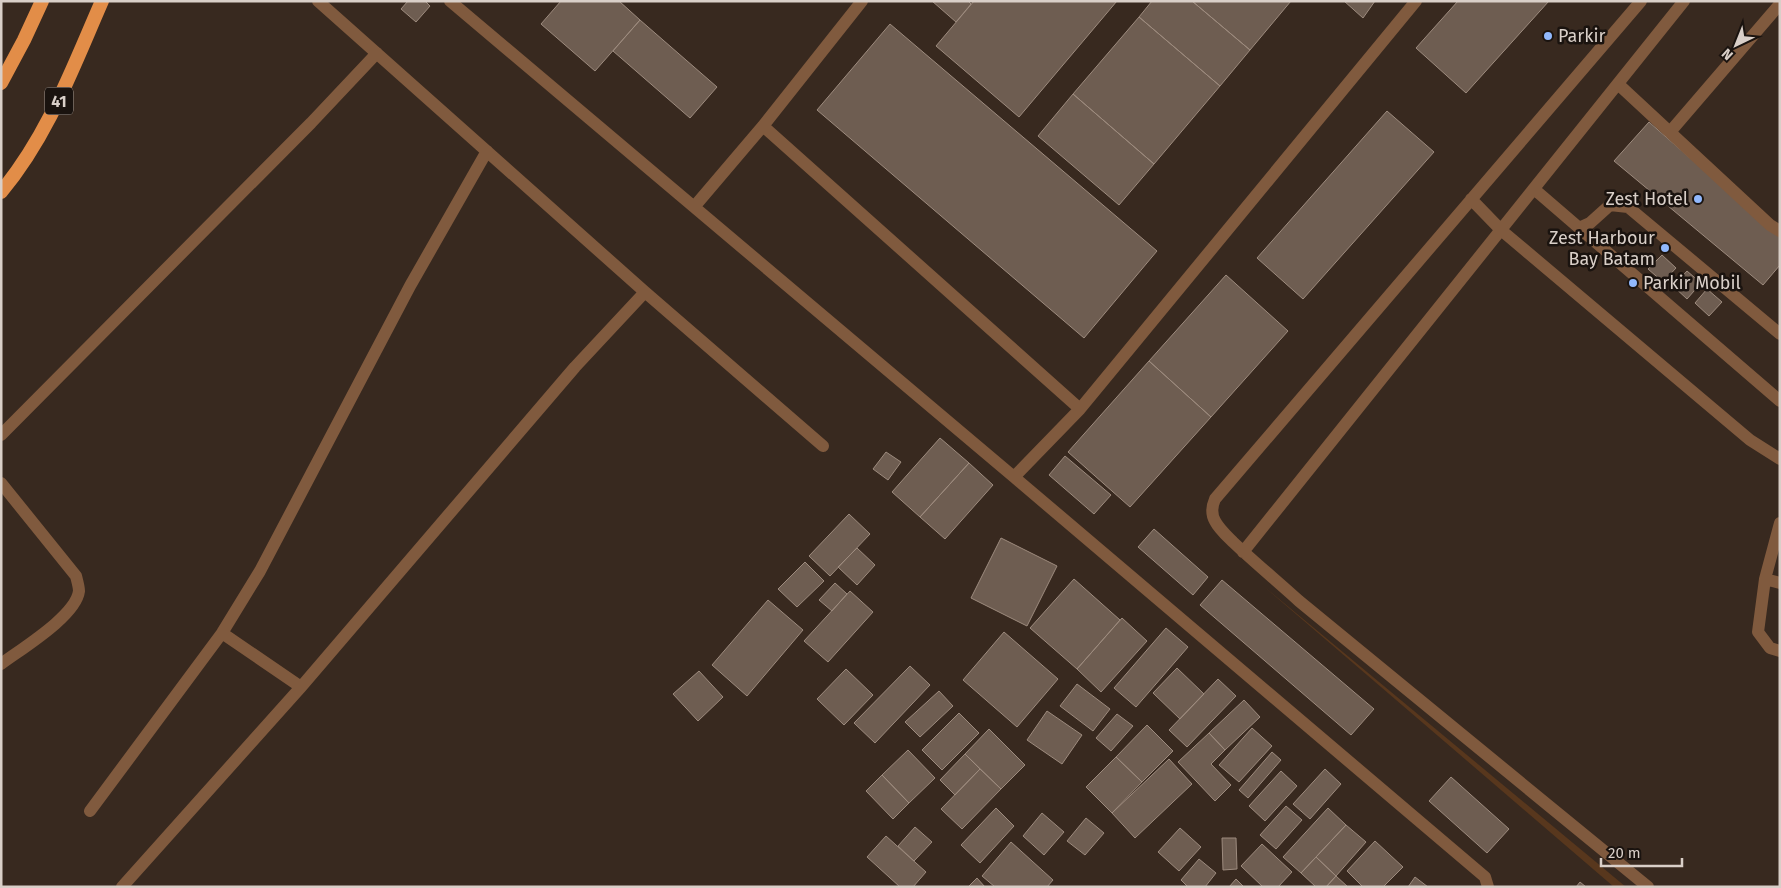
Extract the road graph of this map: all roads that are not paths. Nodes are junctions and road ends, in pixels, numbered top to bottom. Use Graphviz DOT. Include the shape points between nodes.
graph roads {
  1 [pos="42,1"];
  2 [pos="102,1"];
  3 [pos="318,1"];
  4 [pos="450,1"];
  5 [pos="862,1"];
  6 [pos="1416,1"];
  7 [pos="1641,1"];
  8 [pos="1684,1"];
  9 [pos="1778,9"];
  10 [pos="377,53"];
  11 [pos="1,83"];
  12 [pos="1618,84"];
  13 [pos="763,126"];
  14 [pos="1670,132"];
  15 [pos="487,151"];
  16 [pos="1534,189"];
  17 [pos="1,192"];
  18 [pos="1471,199"];
  19 [pos="694,207"];
  20 [pos="1579,228"];
  21 [pos="1501,230"];
  22 [pos="1780,231"];
  23 [pos="645,292"];
  24 [pos="1780,334"];
  25 [pos="1780,401"];
  26 [pos="1080,409"];
  27 [pos="1,434"];
  28 [pos="824,446"];
  29 [pos="1780,459"];
  30 [pos="1014,478"];
  31 [pos="1,482"];
  32 [pos="1780,523"];
  33 [pos="1243,552"];
  34 [pos="1765,579"];
  35 [pos="1780,582"];
  36 [pos="222,633"];
  37 [pos="1780,651"];
  38 [pos="1,664"];
  39 [pos="301,688"];
  40 [pos="90,811"];
  41 [pos="122,887"];
  42 [pos="1488,887"];
  43 [pos="1648,887"];
  1 -- 11 [label="highway"];
  2 -- 17 [label="highway, 41" via="57,106"];
  3 -- 10 [label="street"];
  4 -- 19 [label="street"];
  5 -- 13 [label="street"];
  6 -- 26 [label="street"];
  7 -- 18 [label="street"];
  8 -- 12 [label="street"];
  9 -- 14 [label="street"];
  10 -- 15 [label="street"];
  10 -- 27 [label="street"];
  12 -- 14 [label="street"];
  12 -- 16 [label="street"];
  13 -- 19 [label="street"];
  13 -- 26 [label="street"];
  14 -- 22 [label="street"];
  15 -- 23 [label="street"];
  15 -- 36 [label="street" via="410,286 260,571"];
  16 -- 20 [label="street"];
  16 -- 21 [label="street"];
  18 -- 21 [label="street"];
  18 -- 33 [label="street" via="1215,499 1212,505 1215,521"];
  19 -- 30 [label="street"];
  20 -- 24 [label="street" via="1590,223 1610,205 1628,208"];
  20 -- 25 [label="street"];
  21 -- 29 [label="street" via="1750,440"];
  21 -- 33 [label="street"];
  23 -- 28 [label="street"];
  23 -- 39 [label="street" via="575,367"];
  26 -- 30 [label="street"];
  30 -- 42 [label="street" via="1485,877"];
  31 -- 38 [label="street" via="76,576 79,591 74,606 60,620"];
  32 -- 34 [label="street"];
  33 -- 43 [label="street"];
  34 -- 35 [label="street"];
  34 -- 37 [label="street" via="1758,632 1770,648"];
  36 -- 39 [label="street"];
  36 -- 40 [label="street"];
  39 -- 41 [label="street"];
}
